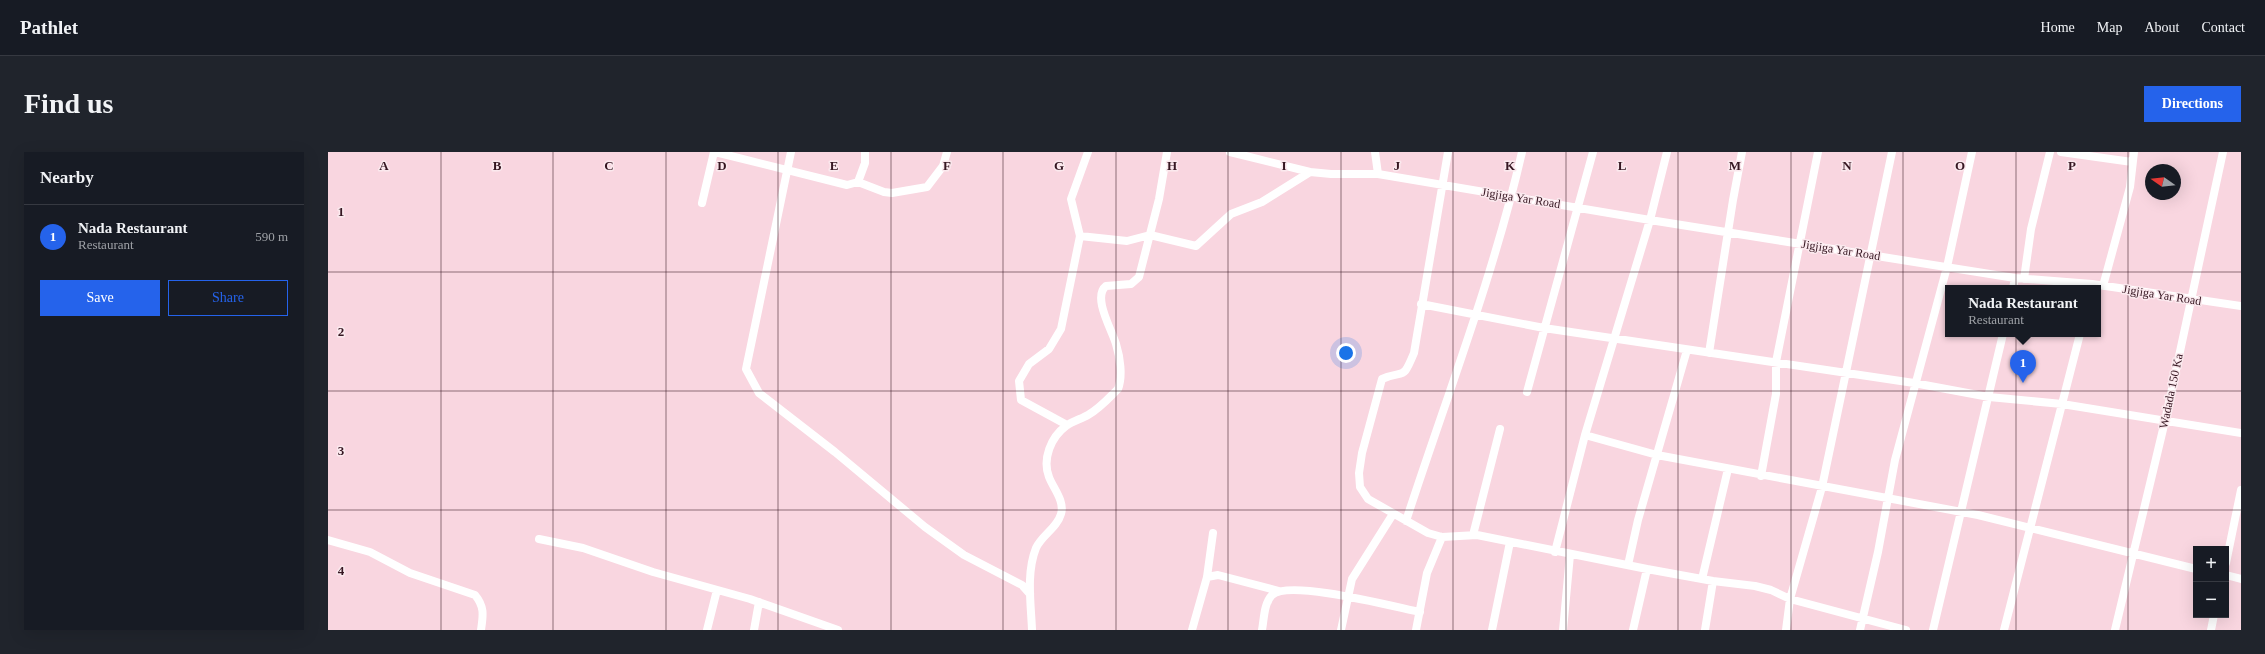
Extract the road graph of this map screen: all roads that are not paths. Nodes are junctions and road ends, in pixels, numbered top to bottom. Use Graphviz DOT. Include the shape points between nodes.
graph roads {
  1 [pos="714,152"];
  2 [pos="791,152"];
  3 [pos="865,152"];
  4 [pos="947,152"];
  5 [pos="1088,152"];
  6 [pos="1167,152"];
  7 [pos="1230,152"];
  8 [pos="1375,152"];
  9 [pos="1448,152"];
  10 [pos="1522,152"];
  11 [pos="1593,152"];
  12 [pos="1667,152"];
  13 [pos="1742,152"];
  14 [pos="1818,152"];
  15 [pos="1892,152"];
  16 [pos="1972,152"];
  17 [pos="2050,152"];
  18 [pos="2061,152"];
  19 [pos="2134,152"];
  20 [pos="2223,152"];
  21 [pos="2132,162"];
  22 [pos="786,168"];
  23 [pos="1310,172"];
  24 [pos="1378,174"];
  25 [pos="858,182"];
  26 [pos="1442,185"];
  27 [pos="1512,196"];
  28 [pos="702,203"];
  29 [pos="1578,207"];
  30 [pos="1650,220"];
  31 [pos="1729,232"];
  32 [pos="1150,235"];
  33 [pos="1080,236"];
  34 [pos="1799,243"];
  35 [pos="1869,254"];
  36 [pos="1947,267"];
  37 [pos="2015,278"];
  38 [pos="2024,279"];
  39 [pos="2014,285"];
  40 [pos="2082,285"];
  41 [pos="2103,286"];
  42 [pos="2191,300"];
  43 [pos="1421,304"];
  44 [pos="2241,306"];
  45 [pos="1476,315"];
  46 [pos="1544,328"];
  47 [pos="2002,337"];
  48 [pos="2079,337"];
  49 [pos="1615,338"];
  50 [pos="1688,350"];
  51 [pos="1709,353"];
  52 [pos="1776,362"];
  53 [pos="1845,373"];
  54 [pos="1914,383"];
  55 [pos="1527,392"];
  56 [pos="1989,397"];
  57 [pos="2062,404"];
  58 [pos="2165,421"];
  59 [pos="1067,425"];
  60 [pos="1500,428"];
  61 [pos="2241,434"];
  62 [pos="1585,435"];
  63 [pos="1658,455"];
  64 [pos="1728,469"];
  65 [pos="1761,476"];
  66 [pos="1822,487"];
  67 [pos="2241,490"];
  68 [pos="1888,498"];
  69 [pos="1961,512"];
  70 [pos="1393,514"];
  71 [pos="1406,521"];
  72 [pos="2030,527"];
  73 [pos="1213,533"];
  74 [pos="1473,535"];
  75 [pos="1442,537"];
  76 [pos="539,539"];
  77 [pos="328,540"];
  78 [pos="1510,542"];
  79 [pos="2229,548"];
  80 [pos="1555,552"];
  81 [pos="2132,554"];
  82 [pos="1570,555"];
  83 [pos="1628,565"];
  84 [pos="2193,568"];
  85 [pos="1647,569"];
  86 [pos="2229,576"];
  87 [pos="1207,577"];
  88 [pos="1702,579"];
  89 [pos="2241,579"];
  90 [pos="1713,581"];
  91 [pos="717,590"];
  92 [pos="1280,591"];
  93 [pos="1030,594"];
  94 [pos="1348,596"];
  95 [pos="1790,600"];
  96 [pos="759,602"];
  97 [pos="1420,612"];
  98 [pos="2213,618"];
  99 [pos="1862,620"];
  100 [pos="820,626"];
  101 [pos="481,630"];
  102 [pos="707,630"];
  103 [pos="754,630"];
  104 [pos="838,630"];
  105 [pos="1032,630"];
  106 [pos="1192,630"];
  107 [pos="1262,630"];
  108 [pos="1342,630"];
  109 [pos="1416,630"];
  110 [pos="1492,630"];
  111 [pos="1563,630"];
  112 [pos="1633,630"];
  113 [pos="1705,630"];
  114 [pos="1786,630"];
  115 [pos="1860,630"];
  116 [pos="1906,630"];
  117 [pos="1933,630"];
  118 [pos="2004,630"];
  119 [pos="2115,630"];
  120 [pos="2211,630"];
  1 -- 22 [label="street"];
  1 -- 28 [label="street"];
  2 -- 22 [label="street"];
  3 -- 25 [label="street"];
  4 -- 25 [label="street" via="943,166 927,186 892,193"];
  5 -- 33 [label="street" via="1071,199"];
  6 -- 32 [label="street"];
  7 -- 23 [label="street, Jigjiga Yar Road"];
  8 -- 24 [label="street"];
  9 -- 26 [label="street"];
  10 -- 27 [label="street"];
  11 -- 29 [label="street"];
  12 -- 30 [label="street"];
  13 -- 31 [label="street"];
  14 -- 34 [label="street"];
  15 -- 35 [label="street"];
  16 -- 36 [label="street"];
  17 -- 38 [label="street" via="2031,229"];
  18 -- 21 [label="street"];
  19 -- 21 [label="street"];
  20 -- 42 [label="street, Wadada 150 Ka"];
  21 -- 41 [label="street" via="2130,187"];
  22 -- 25 [label="street" via="847,185"];
  22 -- 93 [label="street" via="746,369 759,393 925,527 964,555 1022,585"];
  23 -- 24 [label="street, Jigjiga Yar Road"];
  23 -- 32 [label="street" via="1262,202 1231,214 1196,246"];
  24 -- 26 [label="street, Jigjiga Yar Road"];
  26 -- 27 [label="street, Jigjiga Yar Road"];
  26 -- 43 [label="street"];
  27 -- 29 [label="street, Jigjiga Yar Road"];
  27 -- 45 [label="street"];
  29 -- 30 [label="street, Jigjiga Yar Road"];
  29 -- 46 [label="street"];
  30 -- 31 [label="street, Jigjiga Yar Road"];
  30 -- 49 [label="street"];
  31 -- 34 [label="street, Jigjiga Yar Road"];
  31 -- 51 [label="street"];
  32 -- 33 [label="street" via="1127,242"];
  32 -- 59 [label="street" via="1139,277 1131,284 1106,286 1100,296 1116,344 1121,375 1118,389 1089,414"];
  33 -- 59 [label="street" via="1061,329 1049,349 1029,364 1019,381 1022,400"];
  34 -- 35 [label="street, Jigjiga Yar Road"];
  34 -- 52 [label="street"];
  35 -- 36 [label="street, Jigjiga Yar Road"];
  35 -- 53 [label="street"];
  36 -- 37 [label="street, Jigjiga Yar Road"];
  36 -- 54 [label="street"];
  37 -- 38 [label="street, Jigjiga Yar Road"];
  37 -- 39 [label="street"];
  38 -- 40 [label="street, Jigjiga Yar Road"];
  41 -- 42 [label="street, Jigjiga Yar Road"];
  42 -- 44 [label="street, Jigjiga Yar Road"];
  42 -- 58 [label="street, Wadada 150 Ka"];
  43 -- 45 [label="street"];
  43 -- 70 [label="street" via="1414,353 1407,370 1403,374 1382,379 1380,383 1359,472 1360,487 1368,499"];
  45 -- 46 [label="street"];
  45 -- 71 [label="street" via="1447,394"];
  46 -- 49 [label="street"];
  46 -- 55 [label="street"];
  47 -- 56 [label="street"];
  48 -- 57 [label="street"];
  49 -- 50 [label="street"];
  49 -- 62 [label="street"];
  50 -- 51 [label="street"];
  50 -- 63 [label="street"];
  51 -- 52 [label="street"];
  52 -- 53 [label="street"];
  52 -- 65 [label="street" via="1776,394"];
  53 -- 54 [label="street"];
  53 -- 66 [label="street"];
  54 -- 56 [label="street"];
  54 -- 68 [label="street"];
  56 -- 57 [label="street"];
  56 -- 69 [label="street"];
  57 -- 58 [label="street"];
  57 -- 72 [label="street"];
  58 -- 61 [label="street"];
  58 -- 81 [label="street, Wadada 150 Ka"];
  59 -- 93 [label="street" via="1058,434 1047,455 1046,464 1062,513 1037,547 1032,564"];
  60 -- 74 [label="street"];
  62 -- 63 [label="street"];
  62 -- 80 [label="street"];
  63 -- 64 [label="street"];
  63 -- 83 [label="street" via="1638,520"];
  64 -- 65 [label="street"];
  64 -- 88 [label="street"];
  65 -- 66 [label="street"];
  66 -- 68 [label="street"];
  66 -- 95 [label="street"];
  67 -- 79 [label="street"];
  68 -- 69 [label="street"];
  68 -- 99 [label="street"];
  69 -- 72 [label="street"];
  69 -- 117 [label="street"];
  70 -- 71 [label="street"];
  70 -- 94 [label="street" via="1358,568"];
  71 -- 75 [label="street" via="1428,533"];
  72 -- 81 [label="street"];
  72 -- 118 [label="street"];
  73 -- 87 [label="street"];
  74 -- 75 [label="street"];
  74 -- 78 [label="street"];
  75 -- 97 [label="street" via="1427,573"];
  76 -- 91 [label="street" via="583,548"];
  77 -- 101 [label="street" via="370,552 410,573 475,595 482,602 484,611"];
  78 -- 80 [label="street"];
  78 -- 110 [label="street"];
  80 -- 82 [label="street"];
  81 -- 84 [label="street"];
  81 -- 119 [label="street, Wadada 150 Ka"];
  82 -- 83 [label="street"];
  82 -- 111 [label="street"];
  83 -- 85 [label="street"];
  85 -- 88 [label="street"];
  85 -- 112 [label="street"];
  86 -- 89 [label="street"];
  87 -- 92 [label="street" via="1218,575"];
  87 -- 106 [label="street"];
  88 -- 90 [label="street"];
  90 -- 95 [label="street" via="1771,590"];
  90 -- 113 [label="street"];
  91 -- 96 [label="street"];
  91 -- 102 [label="street"];
  92 -- 94 [label="street" via="1296,589"];
  92 -- 107 [label="street" via="1273,594 1268,601"];
  93 -- 105 [label="street"];
  94 -- 97 [label="street"];
  94 -- 108 [label="street"];
  95 -- 99 [label="street"];
  95 -- 114 [label="street"];
  96 -- 100 [label="street"];
  96 -- 103 [label="street"];
  97 -- 109 [label="street"];
  98 -- 120 [label="street"];
  99 -- 115 [label="street"];
  99 -- 116 [label="street"];
  100 -- 104 [label="street"];
}
